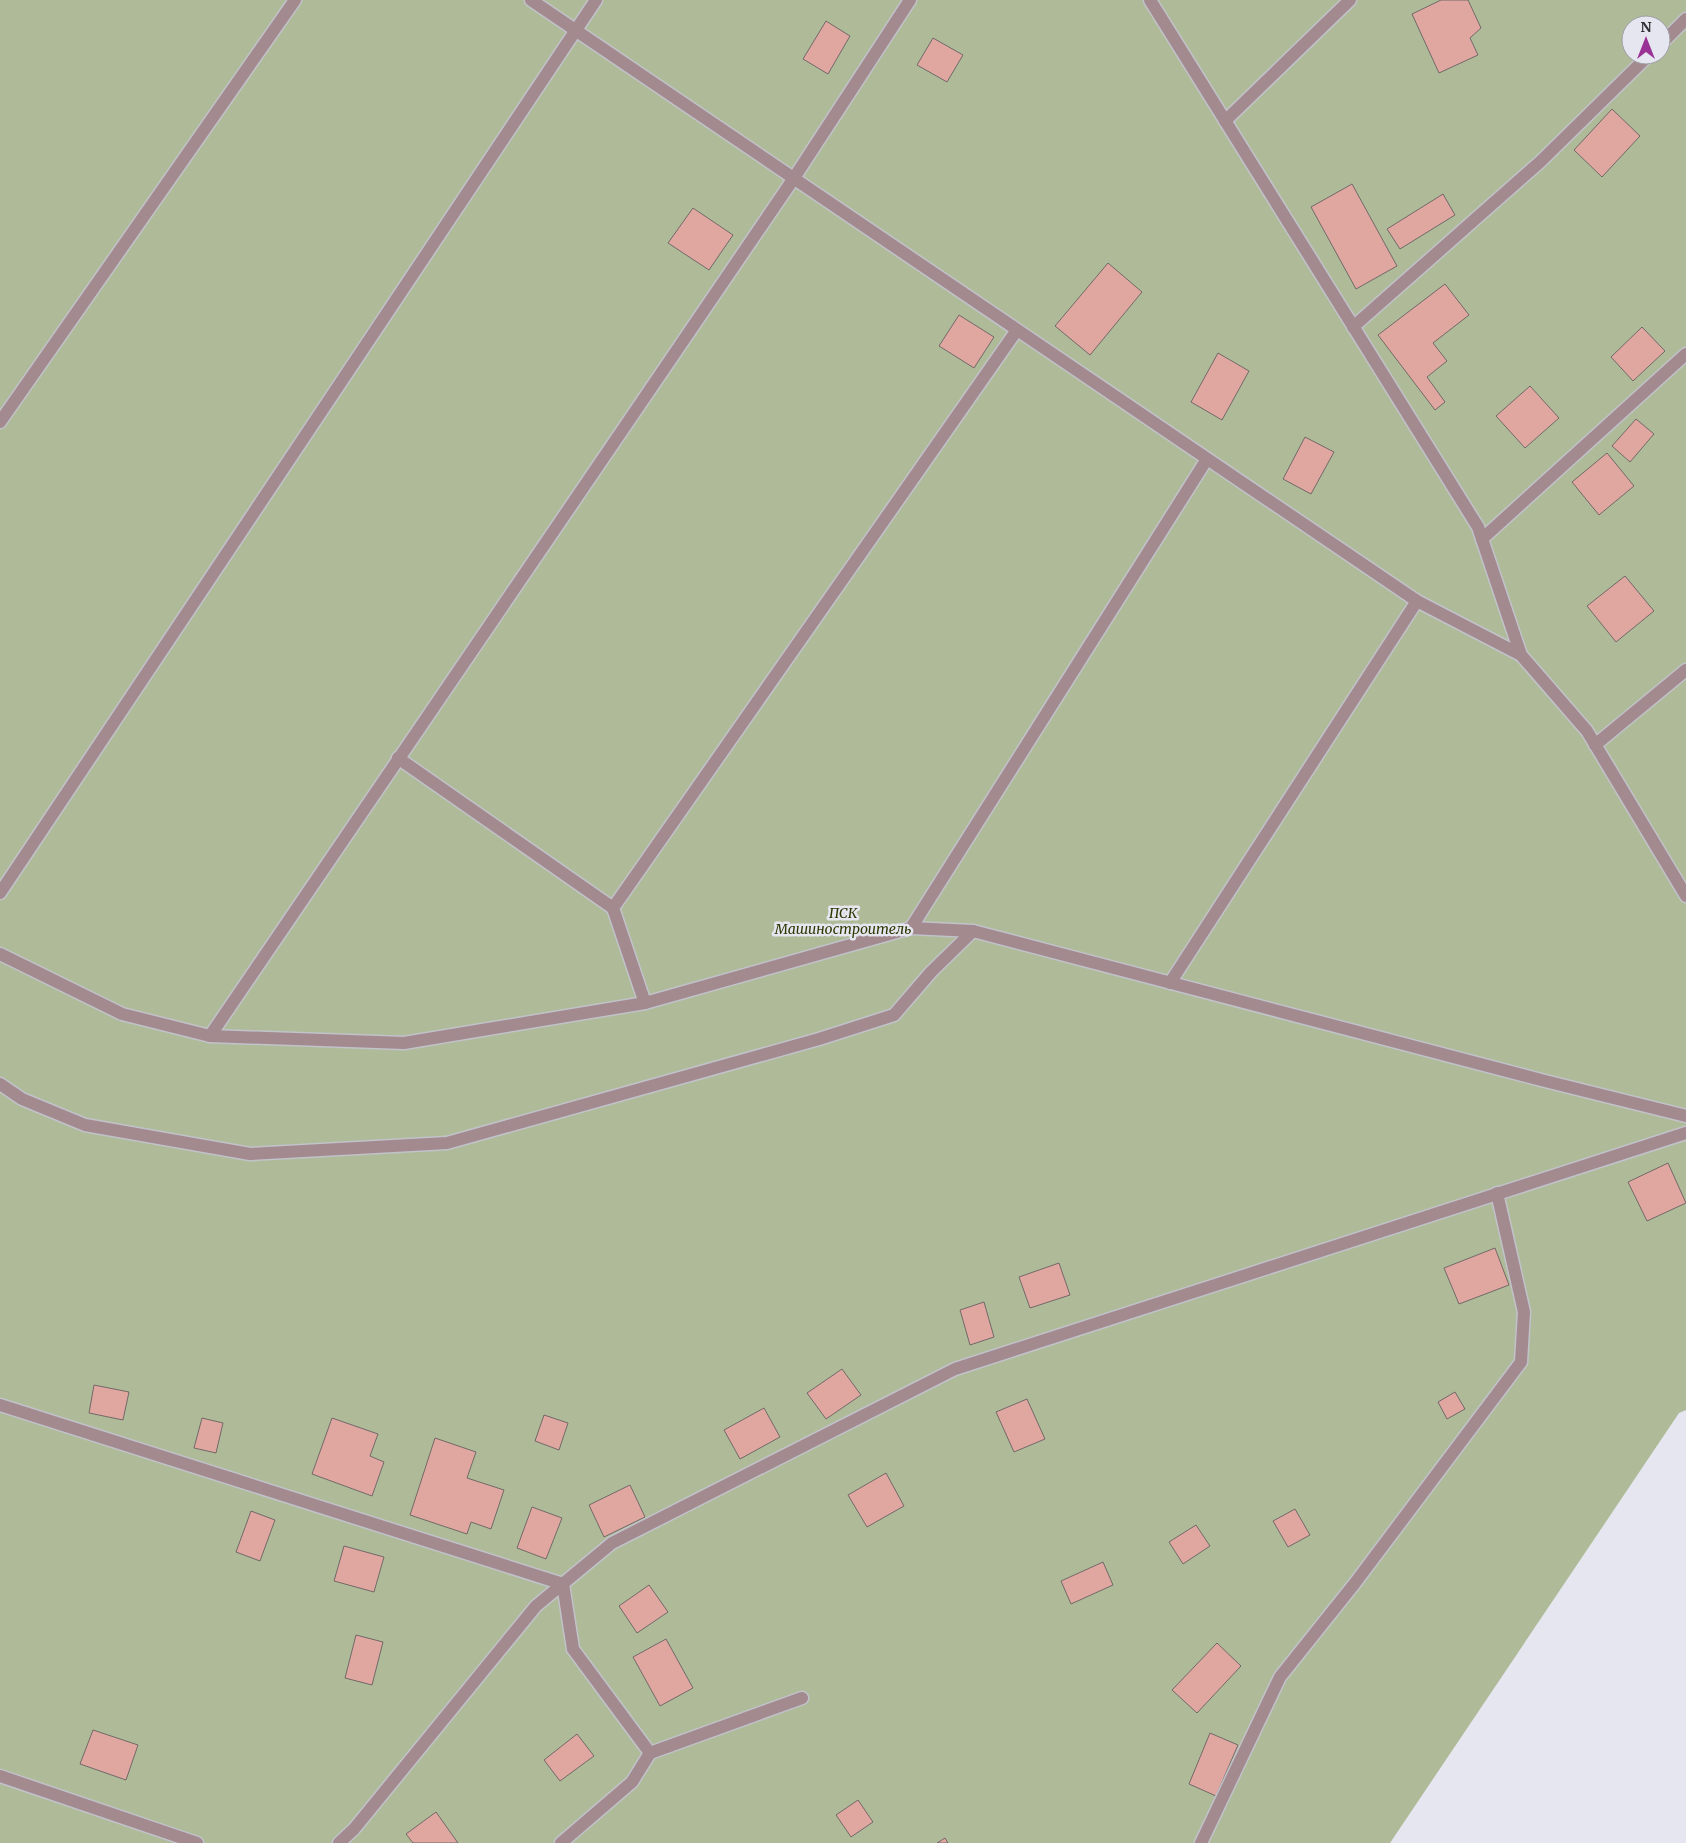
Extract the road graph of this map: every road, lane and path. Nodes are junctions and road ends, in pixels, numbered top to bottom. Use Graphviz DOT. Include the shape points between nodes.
graph roads {
  1 [pos="295,0"];
  2 [pos="531,0"];
  3 [pos="596,0"];
  4 [pos="910,0"];
  5 [pos="1150,0"];
  6 [pos="1350,0"];
  7 [pos="1686,19"];
  8 [pos="576,30"];
  9 [pos="1671,34"];
  10 [pos="1639,65"];
  11 [pos="1225,121"];
  12 [pos="794,178"];
  13 [pos="1353,327"];
  14 [pos="1017,330"];
  15 [pos="1686,354"];
  16 [pos="0,422"];
  17 [pos="1207,459"];
  18 [pos="1482,539"];
  19 [pos="1416,601"];
  20 [pos="1521,655"];
  21 [pos="1686,670"];
  22 [pos="1595,744"];
  23 [pos="398,758"];
  24 [pos="0,892"];
  25 [pos="1686,896"];
  26 [pos="613,908"];
  27 [pos="911,928"];
  28 [pos="973,931"];
  29 [pos="0,954"];
  30 [pos="1170,983"];
  31 [pos="645,1003"];
  32 [pos="210,1036"];
  33 [pos="0,1084"];
  34 [pos="1686,1116"];
  35 [pos="1686,1133"];
  36 [pos="1497,1193"];
  37 [pos="0,1405"];
  38 [pos="563,1584"];
  39 [pos="802,1698"];
  40 [pos="650,1753"];
  41 [pos="0,1776"];
  42 [pos="197,1843"];
  43 [pos="339,1843"];
  44 [pos="561,1843"];
  45 [pos="1201,1843"];
  1 -- 16 [label="street"];
  2 -- 8 [label="street"];
  3 -- 8 [label="street"];
  4 -- 12 [label="street"];
  5 -- 11 [label="street"];
  6 -- 11 [label="street"];
  7 -- 9 [label="street"];
  8 -- 12 [label="street"];
  8 -- 24 [label="street"];
  10 -- 13 [label="street" via="1540,162"];
  11 -- 13 [label="street"];
  12 -- 14 [label="street"];
  12 -- 23 [label="street"];
  13 -- 18 [label="street" via="1478,527"];
  14 -- 17 [label="street"];
  14 -- 26 [label="street"];
  15 -- 18 [label="street"];
  17 -- 19 [label="street"];
  17 -- 27 [label="street"];
  18 -- 20 [label="street"];
  19 -- 20 [label="street"];
  19 -- 30 [label="street"];
  20 -- 22 [label="street"];
  21 -- 22 [label="street"];
  22 -- 25 [label="street"];
  23 -- 26 [label="street"];
  23 -- 32 [label="street"];
  26 -- 31 [label="street"];
  27 -- 28 [label="street"];
  27 -- 31 [label="street"];
  28 -- 30 [label="street"];
  28 -- 33 [label="street" via="931,972 894,1015 447,1143 250,1154 85,1125 22,1099"];
  29 -- 32 [label="street" via="122,1014"];
  30 -- 34 [label="street"];
  31 -- 32 [label="street" via="404,1043"];
  35 -- 36 [label="street"];
  36 -- 38 [label="street" via="955,1369 612,1543"];
  36 -- 45 [label="street" via="1524,1312 1522,1362 1280,1677"];
  37 -- 38 [label="street"];
  38 -- 40 [label="street" via="573,1649"];
  38 -- 43 [label="street" via="536,1606"];
  39 -- 40 [label="street"];
  40 -- 44 [label="street" via="632,1782"];
  41 -- 42 [label="street"];
}
